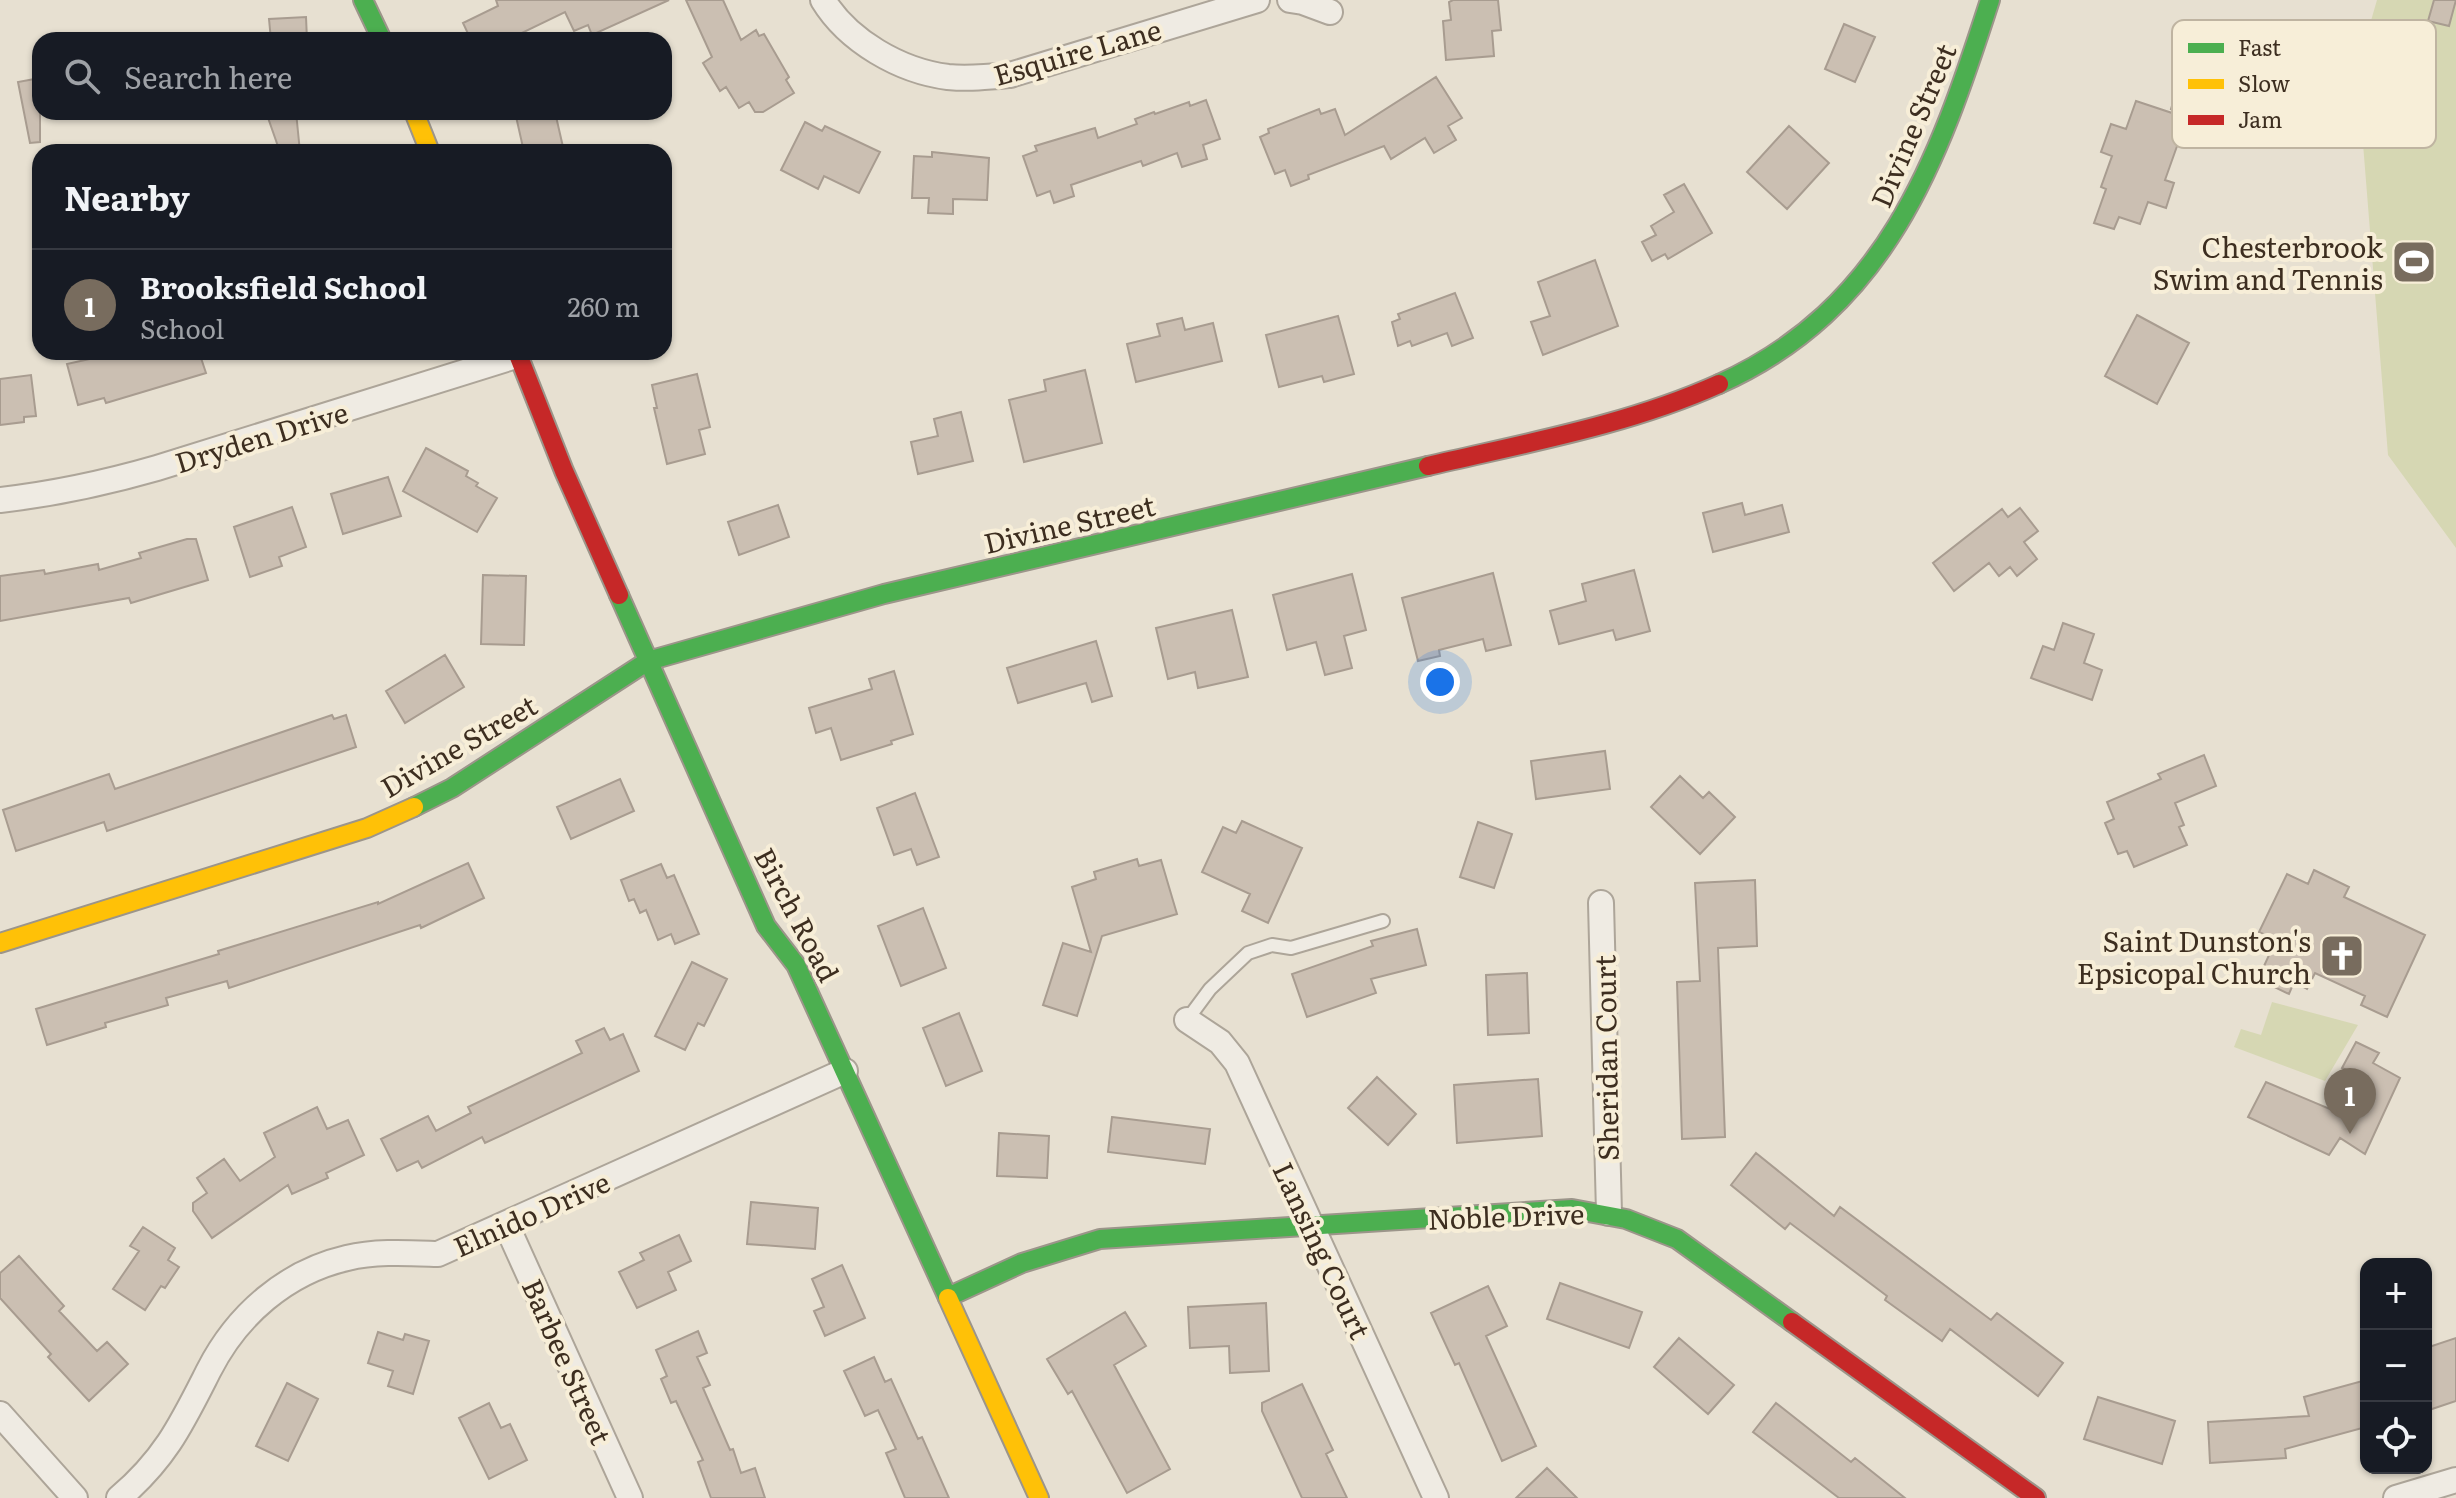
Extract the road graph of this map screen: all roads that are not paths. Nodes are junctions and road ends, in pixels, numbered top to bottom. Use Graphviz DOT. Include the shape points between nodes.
graph roads {
  1 [pos="363,0"];
  2 [pos="823,0"];
  3 [pos="1257,0"];
  4 [pos="1290,0"];
  5 [pos="1990,0"];
  6 [pos="1330,12"];
  7 [pos="378,32"];
  8 [pos="417,120"];
  9 [pos="427,144"];
  10 [pos="499,360"];
  11 [pos="520,360"];
  12 [pos="0,500"];
  13 [pos="648,661"];
  14 [pos="1601,903"];
  15 [pos="1383,921"];
  16 [pos="0,943"];
  17 [pos="1187,1020"];
  18 [pos="845,1071"];
  19 [pos="1609,1213"];
  20 [pos="506,1224"];
  21 [pos="1312,1224"];
  22 [pos="948,1297"];
  23 [pos="0,1414"];
  24 [pos="2456,1480"];
  25 [pos="75,1498"];
  26 [pos="119,1498"];
  27 [pos="630,1498"];
  28 [pos="1039,1498"];
  29 [pos="1436,1498"];
  30 [pos="2036,1498"];
  31 [pos="2396,1498"];
  1 -- 7 [label="street"];
  2 -- 3 [label="street, Esquire Lane" via="879,53 946,77 978,78 1010,75"];
  4 -- 6 [label="street"];
  5 -- 13 [label="street, Divine Street" via="1937,151 1876,263 1818,324 1732,378 1592,427 884,594"];
  8 -- 9 [label="street"];
  10 -- 12 [label="street, Dryden Drive" via="145,472"];
  11 -- 13 [label="street, Birch Road"];
  13 -- 16 [label="street, Divine Street" via="411,809 367,828"];
  13 -- 18 [label="street, Birch Road" via="766,926 796,965"];
  14 -- 19 [label="street, Sheridan Court"];
  15 -- 17 [label="lane" via="1305,945 1272,945 1248,953"];
  17 -- 21 [label="street, Lansing Court" via="1220,1042 1237,1063"];
  18 -- 20 [label="street, Elnido Drive"];
  18 -- 22 [label="street, Birch Road"];
  19 -- 21 [label="street, Noble Drive" via="1572,1209"];
  19 -- 30 [label="street, Noble Drive" via="1677,1239"];
  20 -- 26 [label="street, Elnido Drive" via="438,1254 348,1257 288,1282 229,1335 186,1419 137,1483"];
  20 -- 27 [label="street, Barbee Street"];
  21 -- 22 [label="street, Noble Drive" via="1100,1239 1015,1263"];
  21 -- 29 [label="street, Lansing Court"];
  22 -- 28 [label="street, Birch Road"];
  23 -- 25 [label="street"];
  24 -- 31 [label="street"];
}
